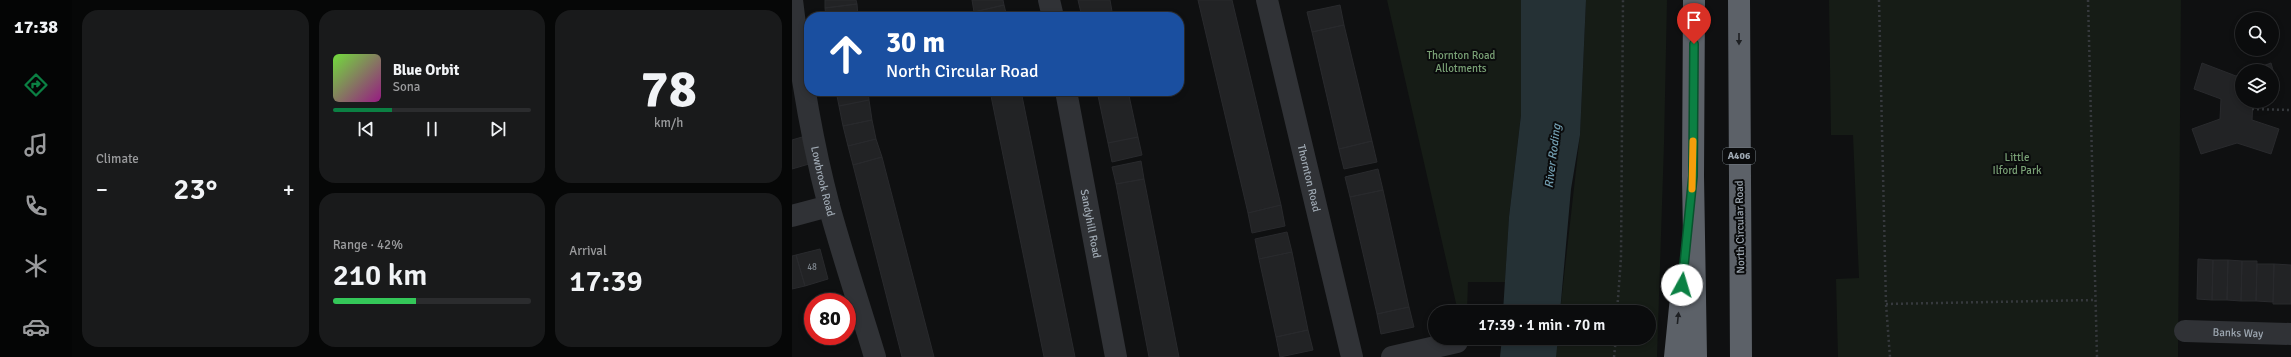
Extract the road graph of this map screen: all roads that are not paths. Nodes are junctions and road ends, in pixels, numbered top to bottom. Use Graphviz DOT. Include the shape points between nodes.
graph roads {
  1 [pos="792,0"];
  2 [pos="1049,0"];
  3 [pos="1267,0"];
  4 [pos="1694,0"];
  5 [pos="1739,0"];
  6 [pos="1052,12"];
  7 [pos="804,86"];
  8 [pos="806,96"];
  9 [pos="1067,96"];
  10 [pos="1693,176"];
  11 [pos="829,206"];
  12 [pos="792,216"];
  13 [pos="1742,311"];
  14 [pos="2185,331"];
  15 [pos="2291,334"];
  16 [pos="1444,345"];
  17 [pos="875,357"];
  18 [pos="1116,357"];
  19 [pos="1352,357"];
  20 [pos="1392,357"];
  21 [pos="1675,357"];
  22 [pos="1696,357"];
  23 [pos="1741,357"];
  24 [pos="1746,357"];
  1 -- 7 [label="street, Lowbrook Road"];
  2 -- 6 [label="street"];
  3 -- 19 [label="street, Thornton Road"];
  4 -- 10 [label="highway"];
  5 -- 13 [label="highway, North Circular Road / A406, one-way"];
  8 -- 11 [label="street, Lowbrook Road"];
  9 -- 18 [label="street, Sandyhill Road"];
  21 -- 10 [label="highway, one-way"];
  10 -- 22 [label="highway"];
  11 -- 12 [label="street"];
  11 -- 17 [label="street, Lowbrook Road"];
  13 -- 23 [label="highway, North Circular Road / A406"];
  13 -- 24 [label="highway, A406"];
  14 -- 15 [label="street, Banks Way"];
  16 -- 20 [label="street"];
}
